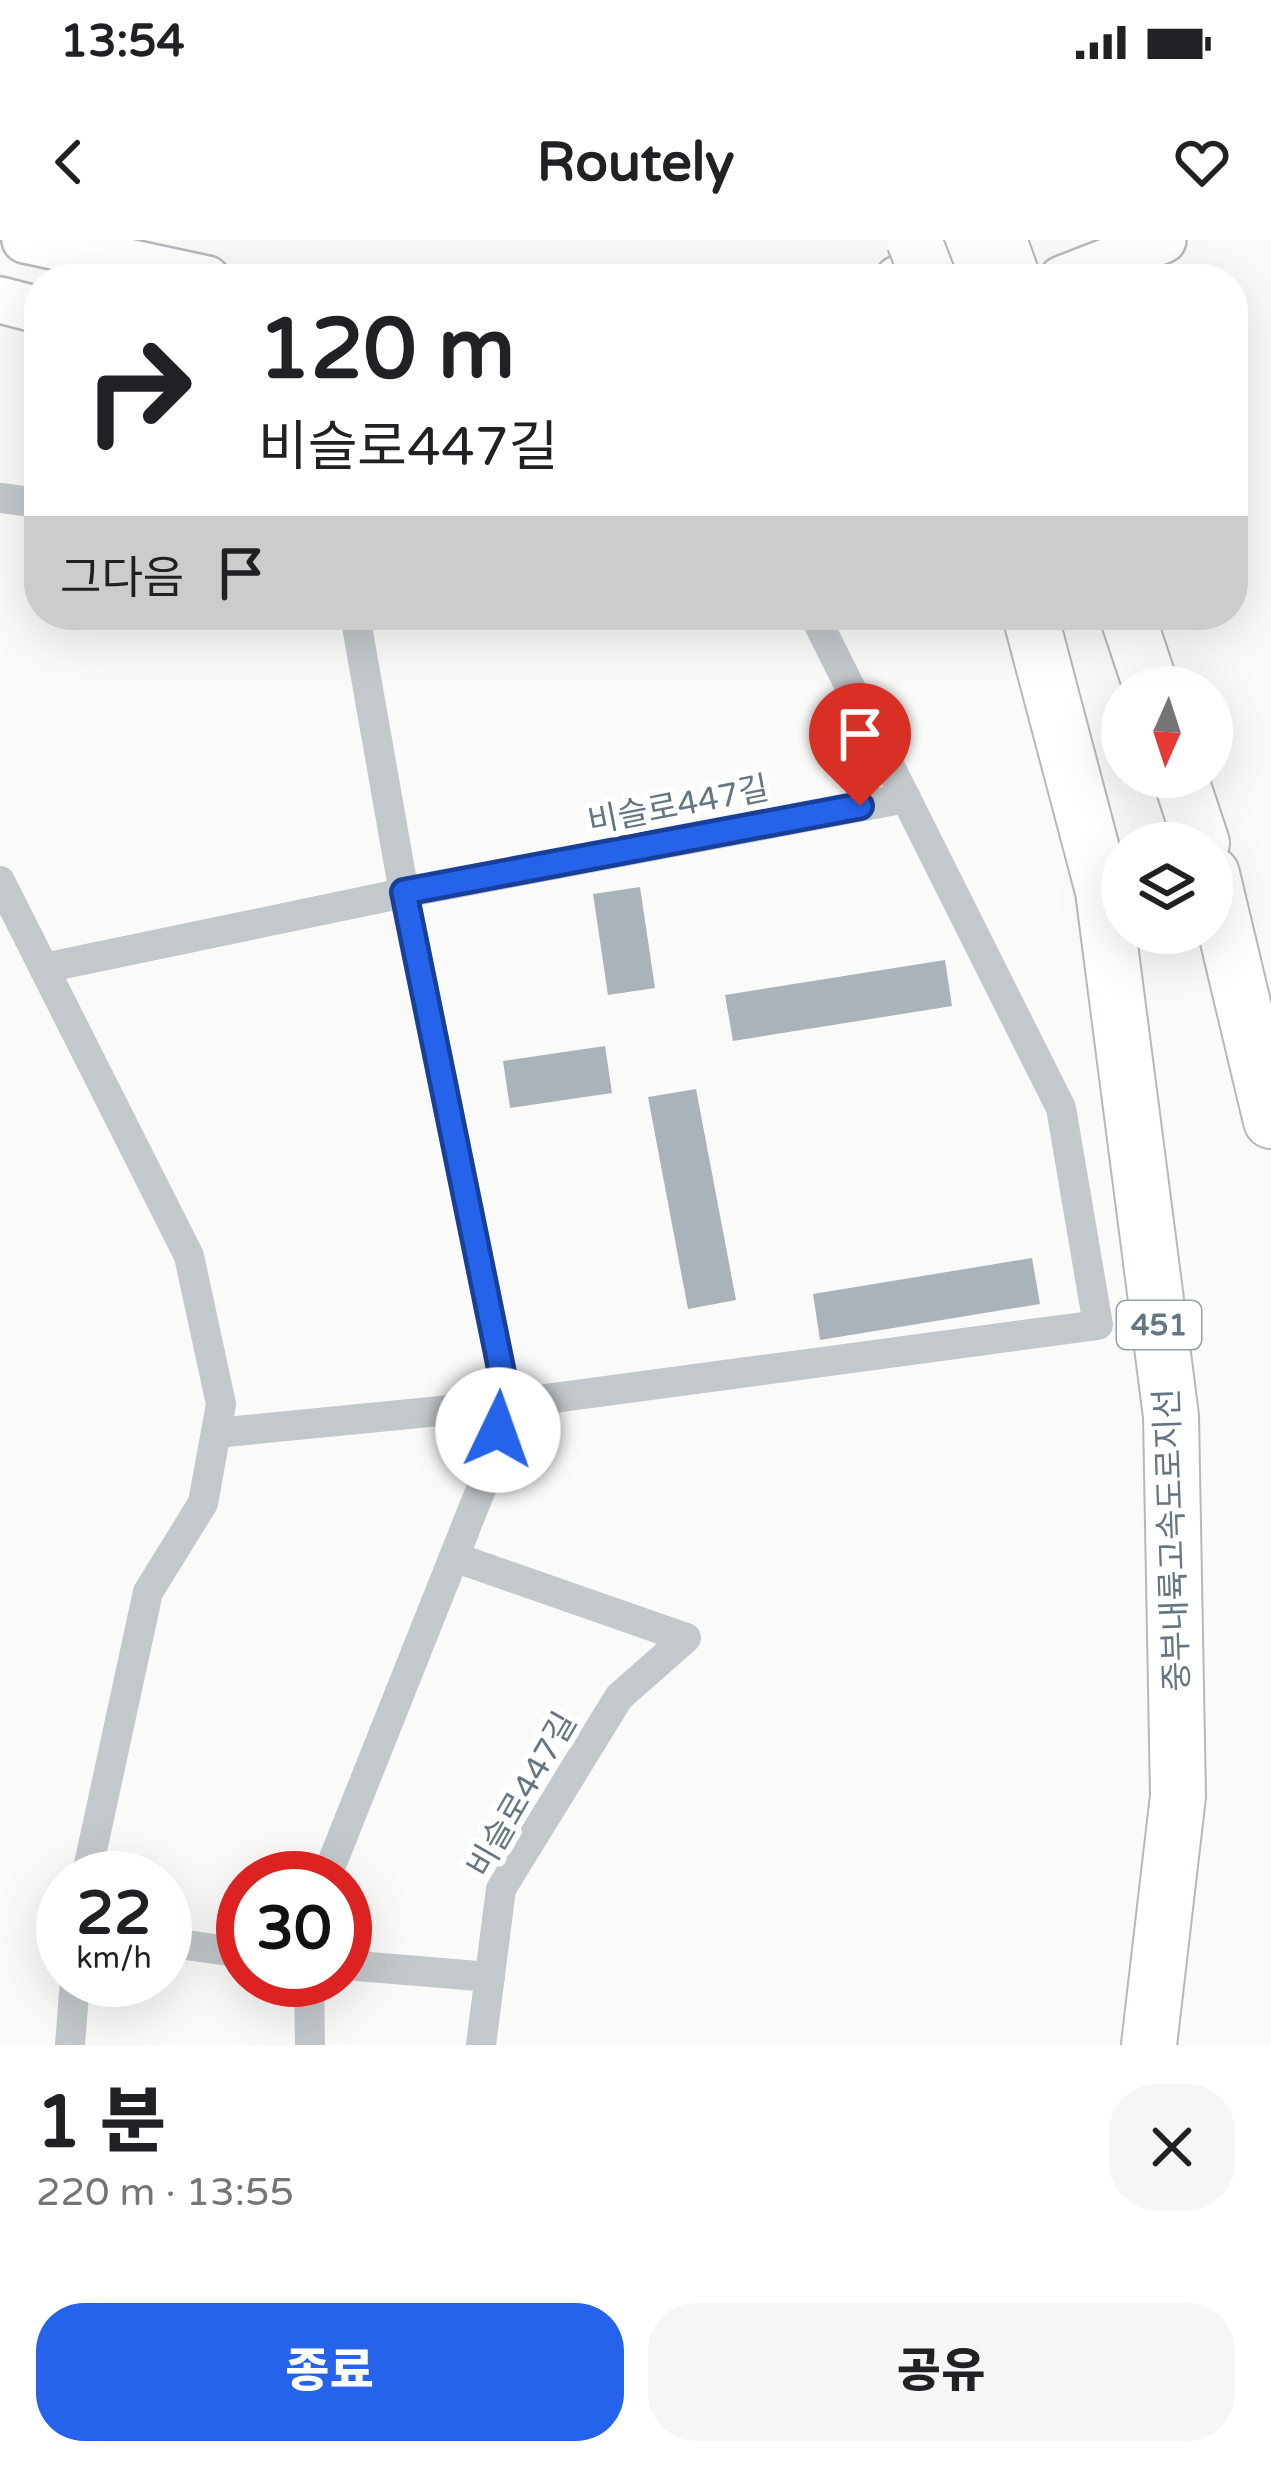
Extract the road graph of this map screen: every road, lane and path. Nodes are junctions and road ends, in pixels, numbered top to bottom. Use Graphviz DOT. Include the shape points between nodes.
graph roads {
  1 [pos="25,240"];
  2 [pos="998,240"];
  3 [pos="1163,240"];
  4 [pos="137,264"];
  5 [pos="936,264"];
  6 [pos="1101,264"];
  7 [pos="358,630"];
  8 [pos="822,630"];
  9 [pos="1034,630"];
  10 [pos="1132,630"];
  11 [pos="1143,666"];
  12 [pos="906,798"];
  13 [pos="0,881"];
  14 [pos="404,892"];
  15 [pos="1231,954"];
  16 [pos="44,968"];
  17 [pos="1271,1121"];
  18 [pos="501,1405"];
  19 [pos="216,1433"];
  20 [pos="454,1557"];
  21 [pos="92,1851"];
  22 [pos="337,1851"];
  23 [pos="372,1967"];
  24 [pos="490,1977"];
  25 [pos="73,2007"];
  26 [pos="309,2007"];
  27 [pos="70,2045"];
  28 [pos="310,2045"];
  29 [pos="481,2045"];
  30 [pos="1149,2045"];
  1 -- 4 [label="main road"];
  2 -- 5 [label="main road"];
  3 -- 6 [label="main road"];
  7 -- 14 [label="street"];
  8 -- 12 [label="street"];
  9 -- 30 [label="highway, 중부내륙고속도로지선 / 451" via="1103,891 1171,1416 1178,1796"];
  10 -- 11 [label="highway"];
  12 -- 14 [label="street, 비슬로447길"];
  12 -- 18 [label="street" via="1061,1108 1098,1325"];
  13 -- 16 [label="street"];
  14 -- 16 [label="street, 비슬로447길"];
  14 -- 18 [label="street" via="504,1383"];
  15 -- 17 [label="highway"];
  16 -- 19 [label="street" via="189,1256 221,1404"];
  18 -- 19 [label="street"];
  18 -- 20 [label="street" via="494,1454"];
  19 -- 21 [label="street" via="203,1503 148,1592"];
  20 -- 22 [label="street"];
  20 -- 24 [label="street, 비슬로447길" via="686,1637 620,1697 501,1889"];
  23 -- 24 [label="street"];
  24 -- 29 [label="street, 비슬로447길"];
  25 -- 27 [label="street"];
  26 -- 28 [label="street"];
}
